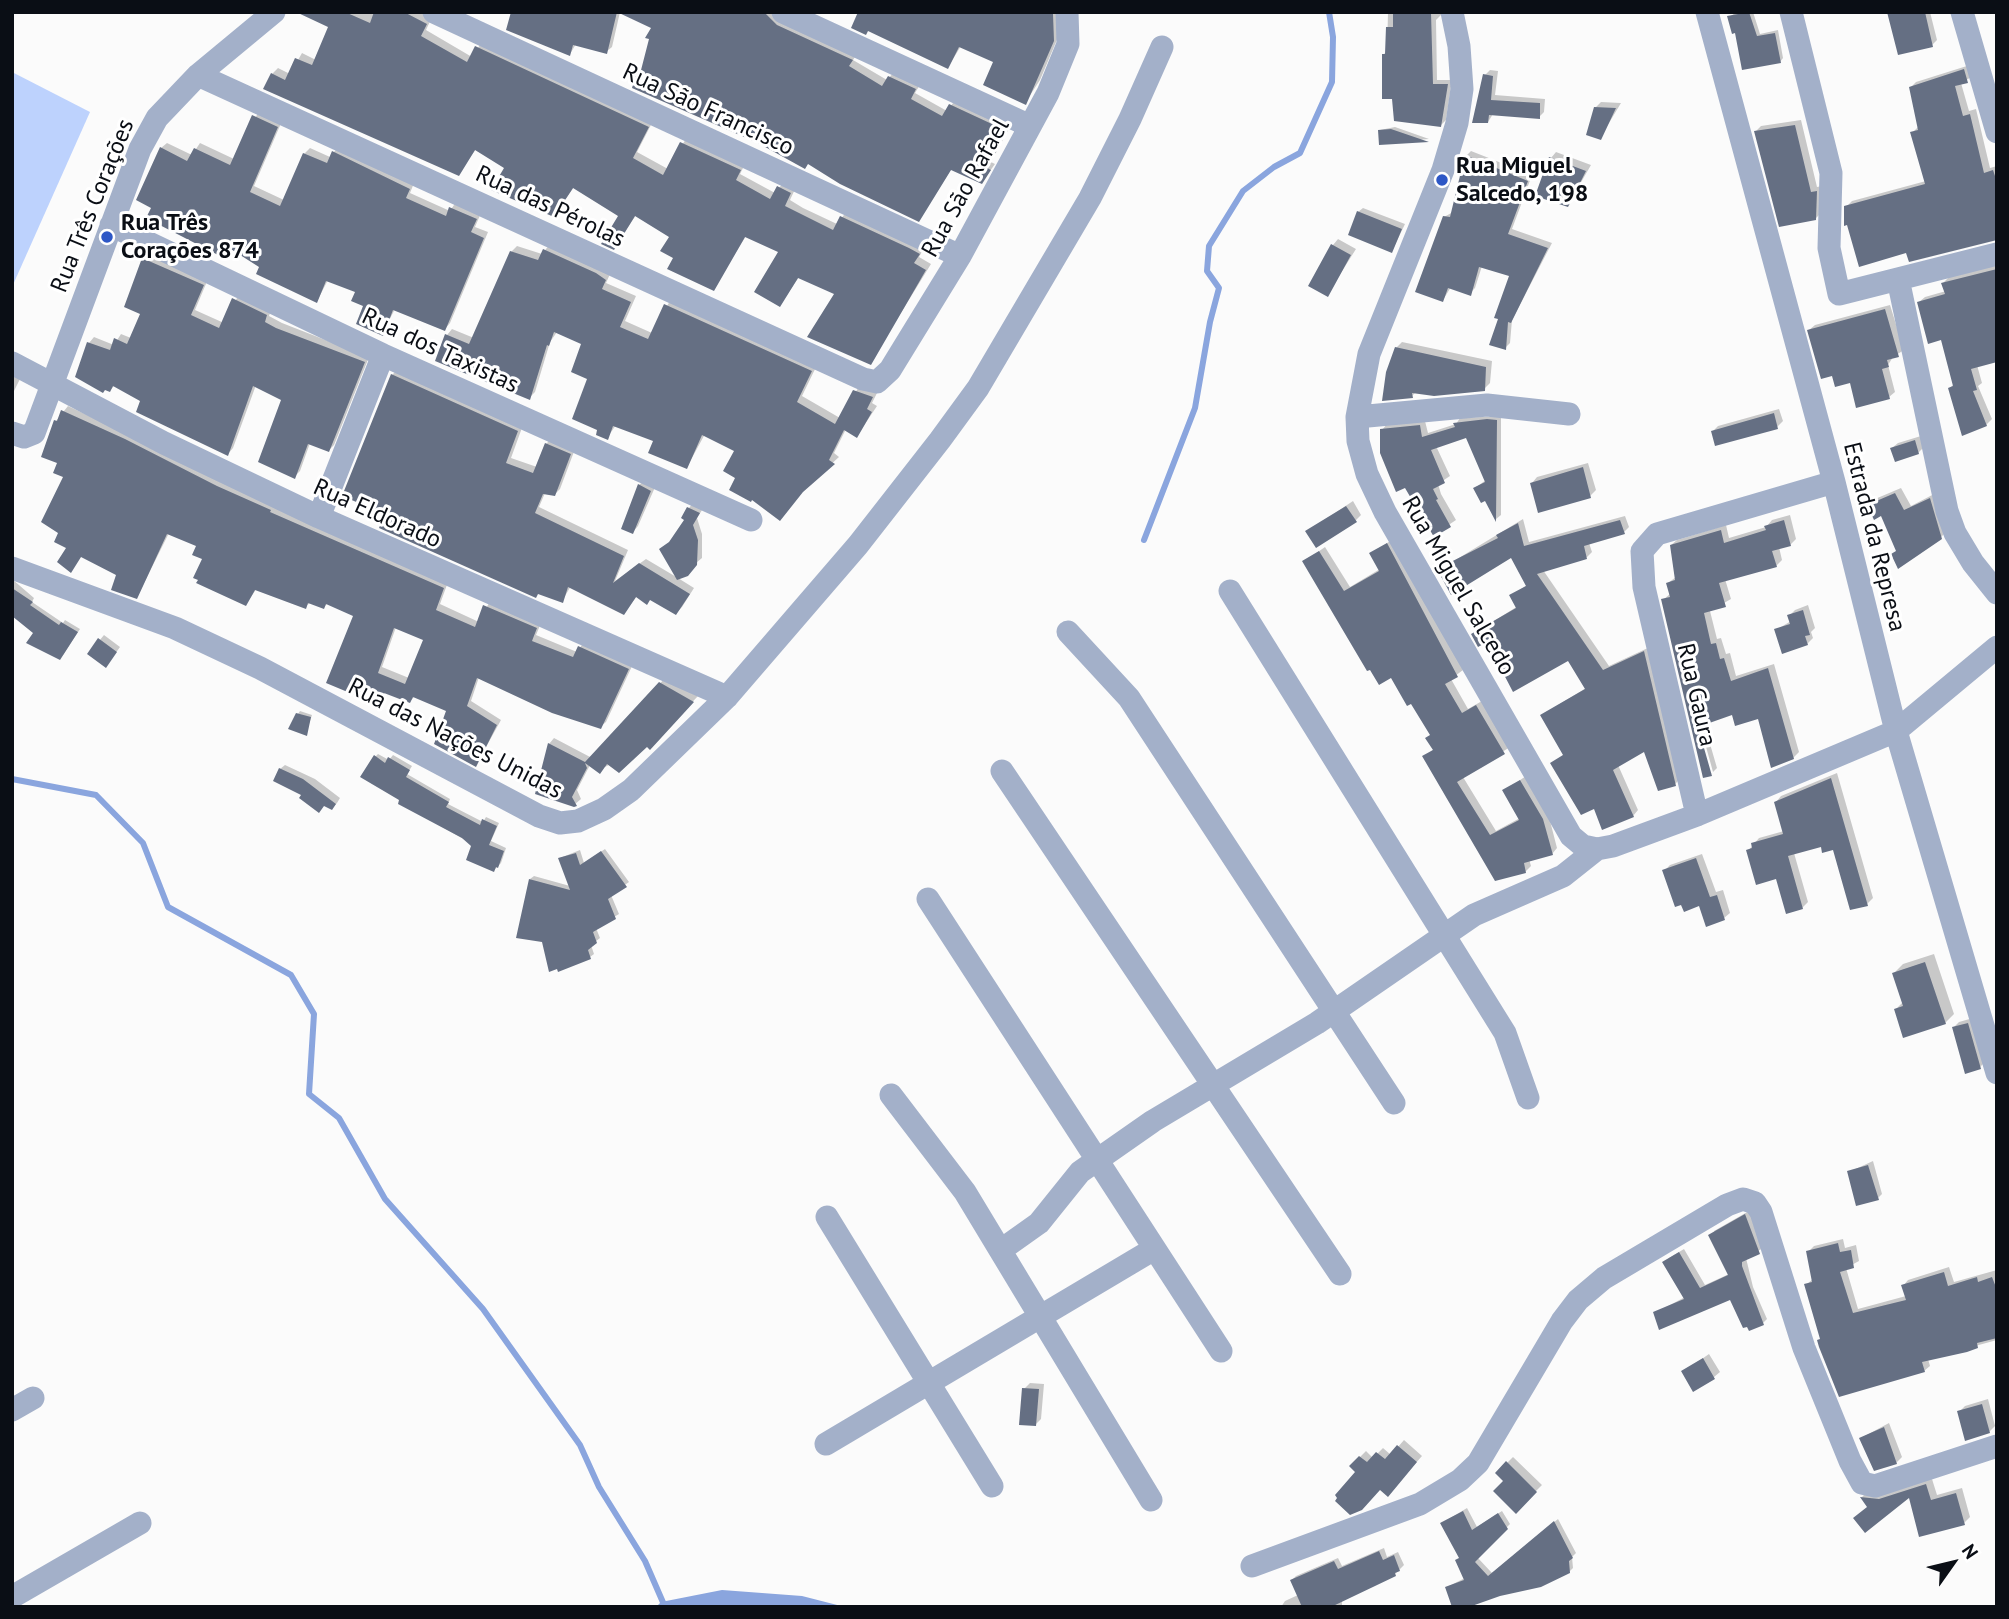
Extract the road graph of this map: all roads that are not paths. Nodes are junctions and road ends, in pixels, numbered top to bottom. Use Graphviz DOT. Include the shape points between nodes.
graph roads {
  1 [pos="274,12"];
  2 [pos="434,12"];
  3 [pos="783,12"];
  4 [pos="1067,12"];
  5 [pos="1452,12"];
  6 [pos="1707,12"];
  7 [pos="1791,12"];
  8 [pos="1962,12"];
  9 [pos="1161,47"];
  10 [pos="198,75"];
  11 [pos="1030,126"];
  12 [pos="1997,132"];
  13 [pos="111,225"];
  14 [pos="1997,254"];
  15 [pos="960,256"];
  16 [pos="1898,279"];
  17 [pos="383,355"];
  18 [pos="12,363"];
  19 [pos="882,379"];
  20 [pos="51,384"];
  21 [pos="1569,414"];
  22 [pos="1357,416"];
  23 [pos="23,433"];
  24 [pos="1834,482"];
  25 [pos="319,517"];
  26 [pos="751,520"];
  27 [pos="12,568"];
  28 [pos="1230,591"];
  29 [pos="1997,593"];
  30 [pos="1068,632"];
  31 [pos="1997,647"];
  32 [pos="727,697"];
  33 [pos="1896,731"];
  34 [pos="1002,771"];
  35 [pos="1697,815"];
  36 [pos="1597,849"];
  37 [pos="928,899"];
  38 [pos="1445,935"];
  39 [pos="1334,1012"];
  40 [pos="1997,1073"];
  41 [pos="1213,1086"];
  42 [pos="891,1096"];
  43 [pos="1528,1098"];
  44 [pos="1394,1104"];
  45 [pos="1097,1160"];
  46 [pos="827,1217"];
  47 [pos="1154,1248"];
  48 [pos="1001,1250"];
  49 [pos="1340,1274"];
  50 [pos="1041,1316"];
  51 [pos="1221,1351"];
  52 [pos="929,1383"];
  53 [pos="33,1398"];
  54 [pos="12,1410"];
  55 [pos="826,1444"];
  56 [pos="1997,1446"];
  57 [pos="992,1486"];
  58 [pos="1151,1500"];
  59 [pos="140,1523"];
  60 [pos="1252,1566"];
  61 [pos="12,1597"];
  1 -- 10 [label="street, Rua Três Corações"];
  2 -- 15 [label="street, Rua São Francisco"];
  3 -- 11 [label="street"];
  4 -- 11 [label="street, Rua São Rafael" via="1068,44"];
  5 -- 22 [label="street, Rua Miguel Salcedo" via="1462,89 1457,123 1370,354"];
  6 -- 24 [label="street, Estrada da Represa"];
  7 -- 16 [label="street" via="1831,173 1829,248 1839,294"];
  8 -- 12 [label="street"];
  9 -- 32 [label="street, Rua das Nações Unidas" via="1090,198 985,376 839,568"];
  10 -- 13 [label="street, Rua Três Corações" via="157,118"];
  10 -- 19 [label="street, Rua das Pérolas" via="850,373 871,382"];
  11 -- 15 [label="street, Rua São Rafael"];
  13 -- 17 [label="street, Rua dos Taxistas"];
  13 -- 20 [label="street, Rua Três Corações"];
  14 -- 16 [label="street"];
  15 -- 19 [label="street, Rua São Rafael"];
  16 -- 29 [label="street" via="1947,511 1967,553"];
  17 -- 25 [label="street"];
  17 -- 26 [label="street, Rua dos Taxistas"];
  18 -- 20 [label="street, Rua Eldorado"];
  20 -- 23 [label="street, Rua Três Corações"];
  20 -- 25 [label="street, Rua Eldorado"];
  21 -- 22 [label="street" via="1488,405"];
  22 -- 36 [label="street, Rua Miguel Salcedo" via="1367,474 1385,512 1571,836 1583,846"];
  24 -- 33 [label="street, Estrada da Represa"];
  24 -- 35 [label="street, Rua Gaura" via="1657,534 1642,551 1644,587"];
  25 -- 32 [label="street, Rua Eldorado"];
  27 -- 32 [label="street, Rua das Nações Unidas" via="212,645 404,741 539,816 560,822 578,821 631,790"];
  28 -- 38 [label="street"];
  30 -- 39 [label="street" via="1129,698"];
  31 -- 33 [label="street"];
  33 -- 35 [label="street"];
  33 -- 40 [label="street, Estrada da Represa"];
  34 -- 41 [label="street"];
  35 -- 36 [label="street"];
  36 -- 38 [label="street" via="1563,876 1474,915"];
  37 -- 45 [label="street"];
  38 -- 39 [label="street"];
  38 -- 43 [label="street" via="1505,1033"];
  39 -- 41 [label="street"];
  39 -- 44 [label="street"];
  41 -- 45 [label="street"];
  41 -- 49 [label="street"];
  42 -- 48 [label="street" via="965,1192"];
  45 -- 47 [label="street"];
  45 -- 48 [label="street" via="1080,1172 1039,1223"];
  46 -- 52 [label="street"];
  47 -- 50 [label="street"];
  47 -- 51 [label="street"];
  48 -- 50 [label="street"];
  50 -- 52 [label="street"];
  50 -- 58 [label="street"];
  52 -- 55 [label="street"];
  52 -- 57 [label="street"];
  53 -- 54 [label="street"];
  56 -- 60 [label="street" via="1875,1486 1863,1483 1804,1348 1761,1212 1755,1203 1743,1199 1604,1278 1578,1300 1478,1463 1460,1480 1420,1504"];
  59 -- 61 [label="street"];
}
